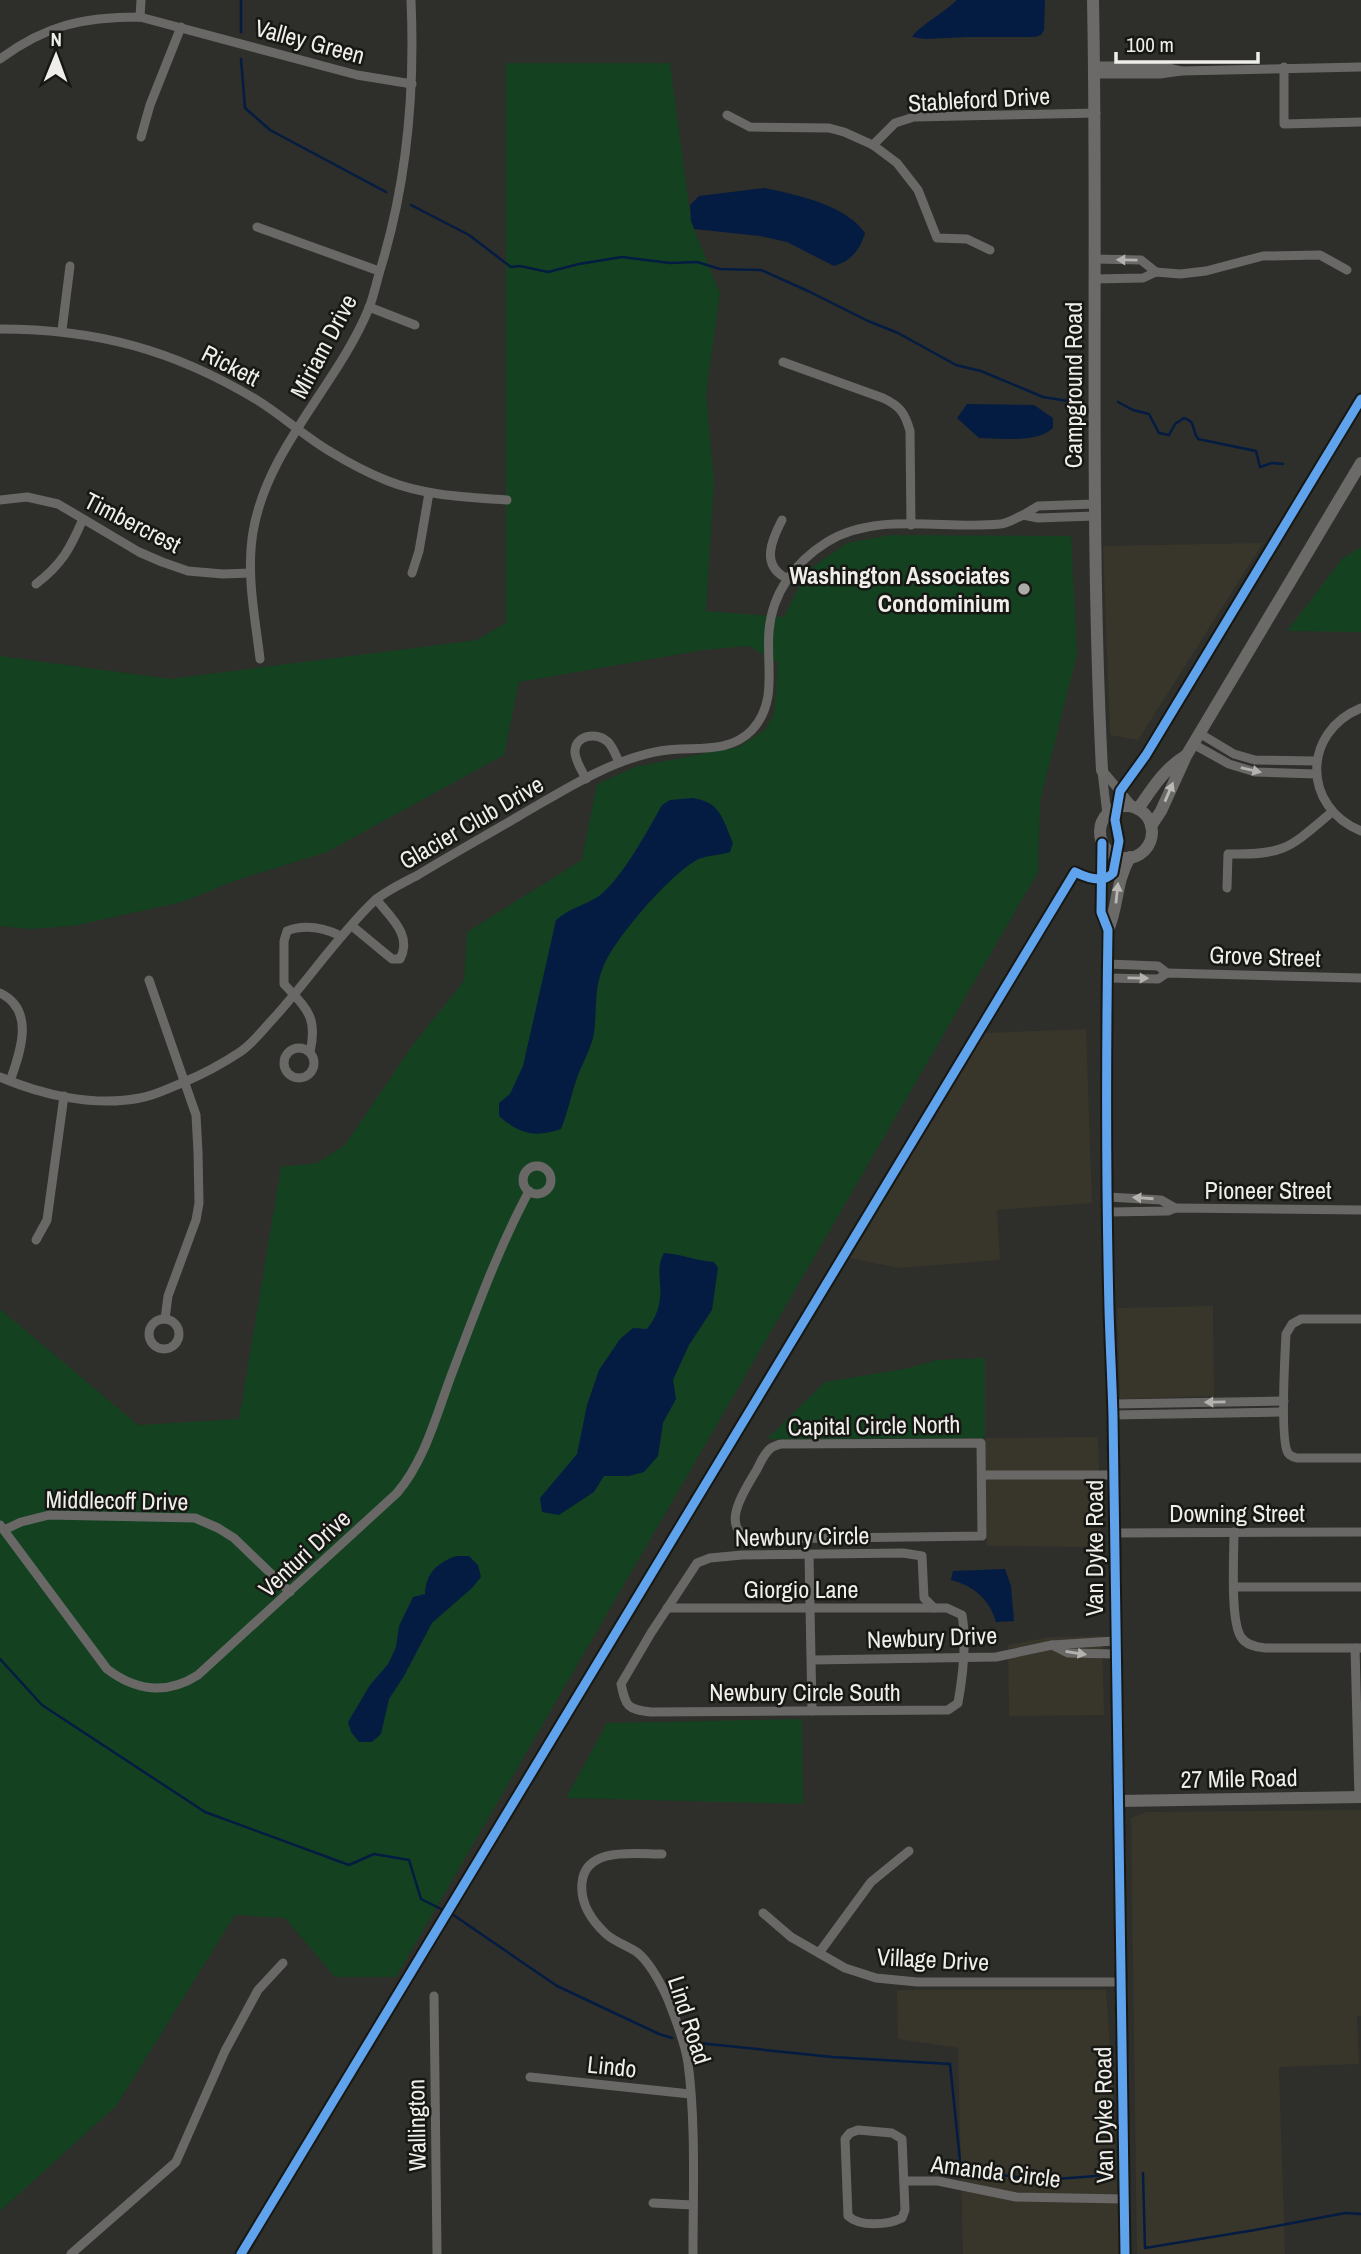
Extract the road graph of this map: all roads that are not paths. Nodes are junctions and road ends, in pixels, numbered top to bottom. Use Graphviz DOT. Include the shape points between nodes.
graph roads {
  1 [pos="141,0"];
  2 [pos="411,0"];
  3 [pos="1093,0"];
  4 [pos="140,17"];
  5 [pos="181,27"];
  6 [pos="0,59"];
  7 [pos="1284,67"];
  8 [pos="1361,67"];
  9 [pos="1094,70"];
  10 [pos="412,84"];
  11 [pos="1096,113"];
  12 [pos="727,115"];
  13 [pos="1361,122"];
  14 [pos="141,137"];
  15 [pos="873,145"];
  16 [pos="257,227"];
  17 [pos="990,250"];
  18 [pos="1094,259"];
  19 [pos="70,266"];
  20 [pos="1347,270"];
  21 [pos="379,271"];
  22 [pos="1156,272"];
  23 [pos="1094,279"];
  24 [pos="369,307"];
  25 [pos="415,325"];
  26 [pos="0,329"];
  27 [pos="62,330"];
  28 [pos="783,362"];
  29 [pos="299,429"];
  30 [pos="1361,463"];
  31 [pos="429,493"];
  32 [pos="0,500"];
  33 [pos="508,500"];
  34 [pos="1062,505"];
  35 [pos="1094,510"];
  36 [pos="1023,515"];
  37 [pos="1062,517"];
  38 [pos="83,519"];
  39 [pos="782,520"];
  40 [pos="911,525"];
  41 [pos="250,573"];
  42 [pos="412,573"];
  43 [pos="786,578"];
  44 [pos="36,584"];
  45 [pos="260,659"];
  46 [pos="1361,708"];
  47 [pos="1196,738"];
  48 [pos="1186,756"];
  49 [pos="1317,761"];
  50 [pos="619,762"];
  51 [pos="1102,770"];
  52 [pos="1315,775"];
  53 [pos="586,779"];
  54 [pos="1136,808"];
  55 [pos="1332,812"];
  56 [pos="1107,814"];
  57 [pos="1151,826"];
  58 [pos="1361,831"];
  59 [pos="1102,843"];
  60 [pos="1130,857"];
  61 [pos="1227,888"];
  62 [pos="376,899"];
  63 [pos="352,926"];
  64 [pos="1108,930"];
  65 [pos="341,936"];
  66 [pos="1107,964"];
  67 [pos="1167,973"];
  68 [pos="1107,978"];
  69 [pos="1361,978"];
  70 [pos="149,980"];
  71 [pos="0,993"];
  72 [pos="294,996"];
  73 [pos="310,1052"];
  74 [pos="0,1077"];
  75 [pos="10,1081"];
  76 [pos="185,1082"];
  77 [pos="64,1096"];
  78 [pos="528,1191"];
  79 [pos="1108,1197"];
  80 [pos="1175,1208"];
  81 [pos="1361,1210"];
  82 [pos="1109,1212"];
  83 [pos="36,1240"];
  84 [pos="165,1319"];
  85 [pos="1361,1319"];
  86 [pos="1284,1401"];
  87 [pos="1113,1409"];
  88 [pos="1283,1412"];
  89 [pos="1361,1458"];
  90 [pos="983,1475"];
  91 [pos="1113,1475"];
  92 [pos="2,1527"];
  93 [pos="1234,1532"];
  94 [pos="1361,1532"];
  95 [pos="1113,1533"];
  96 [pos="923,1537"];
  97 [pos="809,1554"];
  98 [pos="922,1556"];
  99 [pos="1234,1587"];
  100 [pos="1361,1587"];
  101 [pos="290,1592"];
  102 [pos="667,1608"];
  103 [pos="810,1608"];
  104 [pos="934,1608"];
  105 [pos="1115,1648"];
  106 [pos="1358,1648"];
  107 [pos="963,1657"];
  108 [pos="813,1660"];
  109 [pos="621,1684"];
  110 [pos="812,1711"];
  111 [pos="1360,1797"];
  112 [pos="1118,1801"];
  113 [pos="909,1851"];
  114 [pos="662,1854"];
  115 [pos="762,1913"];
  116 [pos="819,1953"];
  117 [pos="284,1964"];
  118 [pos="1119,1982"];
  119 [pos="434,1996"];
  120 [pos="530,2077"];
  121 [pos="690,2094"];
  122 [pos="904,2180"];
  123 [pos="1124,2199"];
  124 [pos="653,2203"];
  125 [pos="693,2204"];
  126 [pos="71,2254"];
  127 [pos="437,2254"];
  128 [pos="693,2254"];
  129 [pos="1125,2254"];
  1 -- 4 [label="street"];
  2 -- 10 [label="street, Miriam Drive"];
  3 -- 9 [label="street, Campground Road"];
  4 -- 5 [label="street, Valley Green"];
  4 -- 6 [label="street, Valley Green" via="58,26"];
  5 -- 10 [label="street, Valley Green" via="357,75"];
  5 -- 14 [label="street"];
  7 -- 8 [label="street"];
  7 -- 9 [label="street"];
  7 -- 13 [label="street" via="1284,124"];
  9 -- 11 [label="street, Campground Road"];
  10 -- 21 [label="street, Miriam Drive" via="402,187"];
  11 -- 15 [label="street, Stableford Drive" via="915,117 895,123"];
  11 -- 18 [label="street, Campground Road"];
  12 -- 15 [label="street" via="750,127 829,128"];
  15 -- 17 [label="street" via="897,163 918,190 937,238 967,239"];
  16 -- 21 [label="street"];
  22 -- 18 [label="street, one-way" via="1141,260"];
  18 -- 23 [label="street, Campground Road"];
  19 -- 27 [label="street"];
  20 -- 22 [label="street" via="1320,256 1263,257 1206,271"];
  21 -- 24 [label="street, Miriam Drive"];
  22 -- 23 [label="street" via="1143,278"];
  23 -- 35 [label="street, Campground Road"];
  24 -- 25 [label="street"];
  24 -- 29 [label="street, Miriam Drive" via="333,377"];
  26 -- 27 [label="street, Rickett"];
  27 -- 29 [label="street, Rickett" via="165,355 213,375"];
  28 -- 40 [label="street" via="898,406 906,416"];
  29 -- 31 [label="street, Rickett" via="360,468"];
  29 -- 41 [label="street, Miriam Drive" via="271,474 258,508"];
  30 -- 47 [label="street"];
  31 -- 33 [label="street, Rickett"];
  31 -- 42 [label="street"];
  32 -- 38 [label="street, Timbercrest" via="27,497 58,504"];
  34 -- 35 [label="street, Glacier Club Drive"];
  34 -- 36 [label="street, Glacier Club Drive" via="1038,506"];
  34 -- 37 [label="street"];
  35 -- 37 [label="street, Glacier Club Drive"];
  35 -- 51 [label="street, Campground Road"];
  36 -- 37 [label="street, Glacier Club Drive"];
  36 -- 40 [label="street, Glacier Club Drive" via="1002,524"];
  38 -- 41 [label="street, Timbercrest" via="162,562 188,570"];
  38 -- 44 [label="street" via="56,569"];
  39 -- 43 [label="street" via="772,537 771,563 776,573"];
  40 -- 43 [label="street, Glacier Club Drive" via="852,530 810,554"];
  41 -- 45 [label="street, Miriam Drive"];
  43 -- 50 [label="street, Glacier Club Drive" via="768,633 770,688 765,711 751,731 734,744 663,750"];
  46 -- 49 [label="street" via="1332,728"];
  47 -- 48 [label="street"];
  47 -- 49 [label="street" via="1255,760"];
  47 -- 52 [label="street, one-way" via="1229,764 1255,772"];
  48 -- 54 [label="street" via="1172,764"];
  57 -- 48 [label="street, one-way"];
  49 -- 52 [label="street"];
  50 -- 53 [label="street, Glacier Club Drive"];
  50 -- 53 [label="street" via="609,743 598,735 588,736 575,748"];
  51 -- 54 [label="street"];
  51 -- 56 [label="street, Campground Road"];
  52 -- 55 [label="street"];
  53 -- 62 [label="street, Glacier Club Drive"];
  54 -- 56 [label="street" via="1117,808"];
  54 -- 57 [label="street"];
  55 -- 58 [label="street"];
  55 -- 61 [label="street" via="1289,847 1261,855 1228,854"];
  56 -- 59 [label="street" via="1101,826"];
  57 -- 60 [label="street" via="1149,843"];
  59 -- 60 [label="street" via="1114,855"];
  59 -- 64 [label="street, Van Dyke Road" via="1101,912"];
  64 -- 60 [label="street, Van Dyke Road, one-way" via="1115,913 1118,880"];
  62 -- 63 [label="street, Glacier Club Drive"];
  62 -- 63 [label="street" via="400,929 404,939 400,959 392,959"];
  63 -- 65 [label="street, Glacier Club Drive"];
  64 -- 66 [label="street, Van Dyke Road"];
  65 -- 72 [label="street, Glacier Club Drive"];
  65 -- 72 [label="street" via="314,928 286,932 284,984"];
  66 -- 67 [label="street, Grove Street" via="1158,966"];
  66 -- 68 [label="street, Van Dyke Road"];
  68 -- 67 [label="street, Grove Street, one-way" via="1158,979"];
  67 -- 69 [label="street, Grove Street"];
  68 -- 79 [label="street, Van Dyke Road"];
  70 -- 76 [label="street"];
  71 -- 75 [label="street" via="18,1010 24,1030"];
  72 -- 73 [label="street" via="312,1021"];
  72 -- 76 [label="street, Glacier Club Drive" via="242,1051"];
  74 -- 75 [label="street, Glacier Club Drive"];
  75 -- 77 [label="street, Glacier Club Drive"];
  76 -- 77 [label="street, Glacier Club Drive" via="141,1098 102,1101"];
  76 -- 84 [label="street" via="196,1115 199,1203 168,1296"];
  77 -- 83 [label="street" via="47,1220"];
  78 -- 101 [label="street, Venturi Drive" via="498,1251 425,1446 407,1481"];
  80 -- 79 [label="street, Pioneer Street, one-way" via="1161,1200"];
  79 -- 82 [label="street, Van Dyke Road"];
  80 -- 81 [label="street, Pioneer Street"];
  80 -- 82 [label="street, Pioneer Street"];
  82 -- 87 [label="street, Van Dyke Road"];
  85 -- 86 [label="street" via="1292,1324 1286,1334"];
  86 -- 87 [label="street, one-way"];
  86 -- 88 [label="street"];
  87 -- 88 [label="street"];
  87 -- 91 [label="street, Van Dyke Road"];
  88 -- 89 [label="street" via="1290,1456"];
  90 -- 91 [label="street"];
  90 -- 96 [label="street" via="982,1536"];
  90 -- 96 [label="street, Capital Circle North" via="981,1443 781,1444 771,1447 735,1514 736,1527 749,1538"];
  91 -- 95 [label="street, Van Dyke Road"];
  92 -- 101 [label="street, Middlecoff Drive" via="49,1515 194,1518 234,1538"];
  92 -- 101 [label="street, Venturi Drive" via="107,1669 139,1687 165,1689 188,1682"];
  93 -- 94 [label="street, Downing Street"];
  93 -- 95 [label="street, Downing Street"];
  93 -- 99 [label="street"];
  95 -- 105 [label="street, Van Dyke Road"];
  96 -- 98 [label="street"];
  97 -- 98 [label="street, Newbury Circle"];
  97 -- 102 [label="street, Newbury Circle" via="710,1558 698,1563"];
  97 -- 103 [label="street"];
  98 -- 104 [label="street" via="924,1598"];
  99 -- 100 [label="street"];
  99 -- 106 [label="street" via="1237,1629 1249,1645"];
  102 -- 103 [label="street, Giorgio Lane"];
  102 -- 109 [label="street, Newbury Circle"];
  103 -- 104 [label="street, Giorgio Lane"];
  103 -- 108 [label="street"];
  104 -- 107 [label="street" via="962,1615"];
  105 -- 107 [label="street, Newbury Drive" via="1068,1653 1052,1645 996,1657"];
  105 -- 112 [label="street, Van Dyke Road"];
  106 -- 111 [label="street"];
  107 -- 108 [label="street, Newbury Drive"];
  107 -- 110 [label="street, Newbury Circle South" via="958,1703 948,1710"];
  108 -- 110 [label="street"];
  109 -- 110 [label="street, Newbury Circle South" via="626,1704 651,1712"];
  111 -- 112 [label="street, 27 Mile Road"];
  112 -- 118 [label="street, Van Dyke Road"];
  113 -- 116 [label="street" via="871,1882"];
  114 -- 121 [label="street, Lind Road" via="599,1858 585,1868 582,1895 586,1909 607,1934 639,1954 655,1974 688,2060"];
  115 -- 116 [label="street, Village Drive" via="790,1937"];
  116 -- 118 [label="street, Village Drive" via="876,1978 916,1982"];
  117 -- 126 [label="street" via="258,1990 225,2051 176,2162"];
  118 -- 123 [label="street, Van Dyke Road"];
  119 -- 127 [label="street, Wallington"];
  120 -- 121 [label="street, Lindo"];
  121 -- 125 [label="street, Lind Road"];
  122 -- 122 [label="street" via="902,2139 892,2133 858,2130 845,2139 848,2216 853,2221 894,2222 902,2218"];
  122 -- 123 [label="street, Amanda Circle" via="938,2181 1016,2197"];
  123 -- 129 [label="street, Van Dyke Road"];
  124 -- 125 [label="street"];
  125 -- 128 [label="street, Lind Road"];
}
